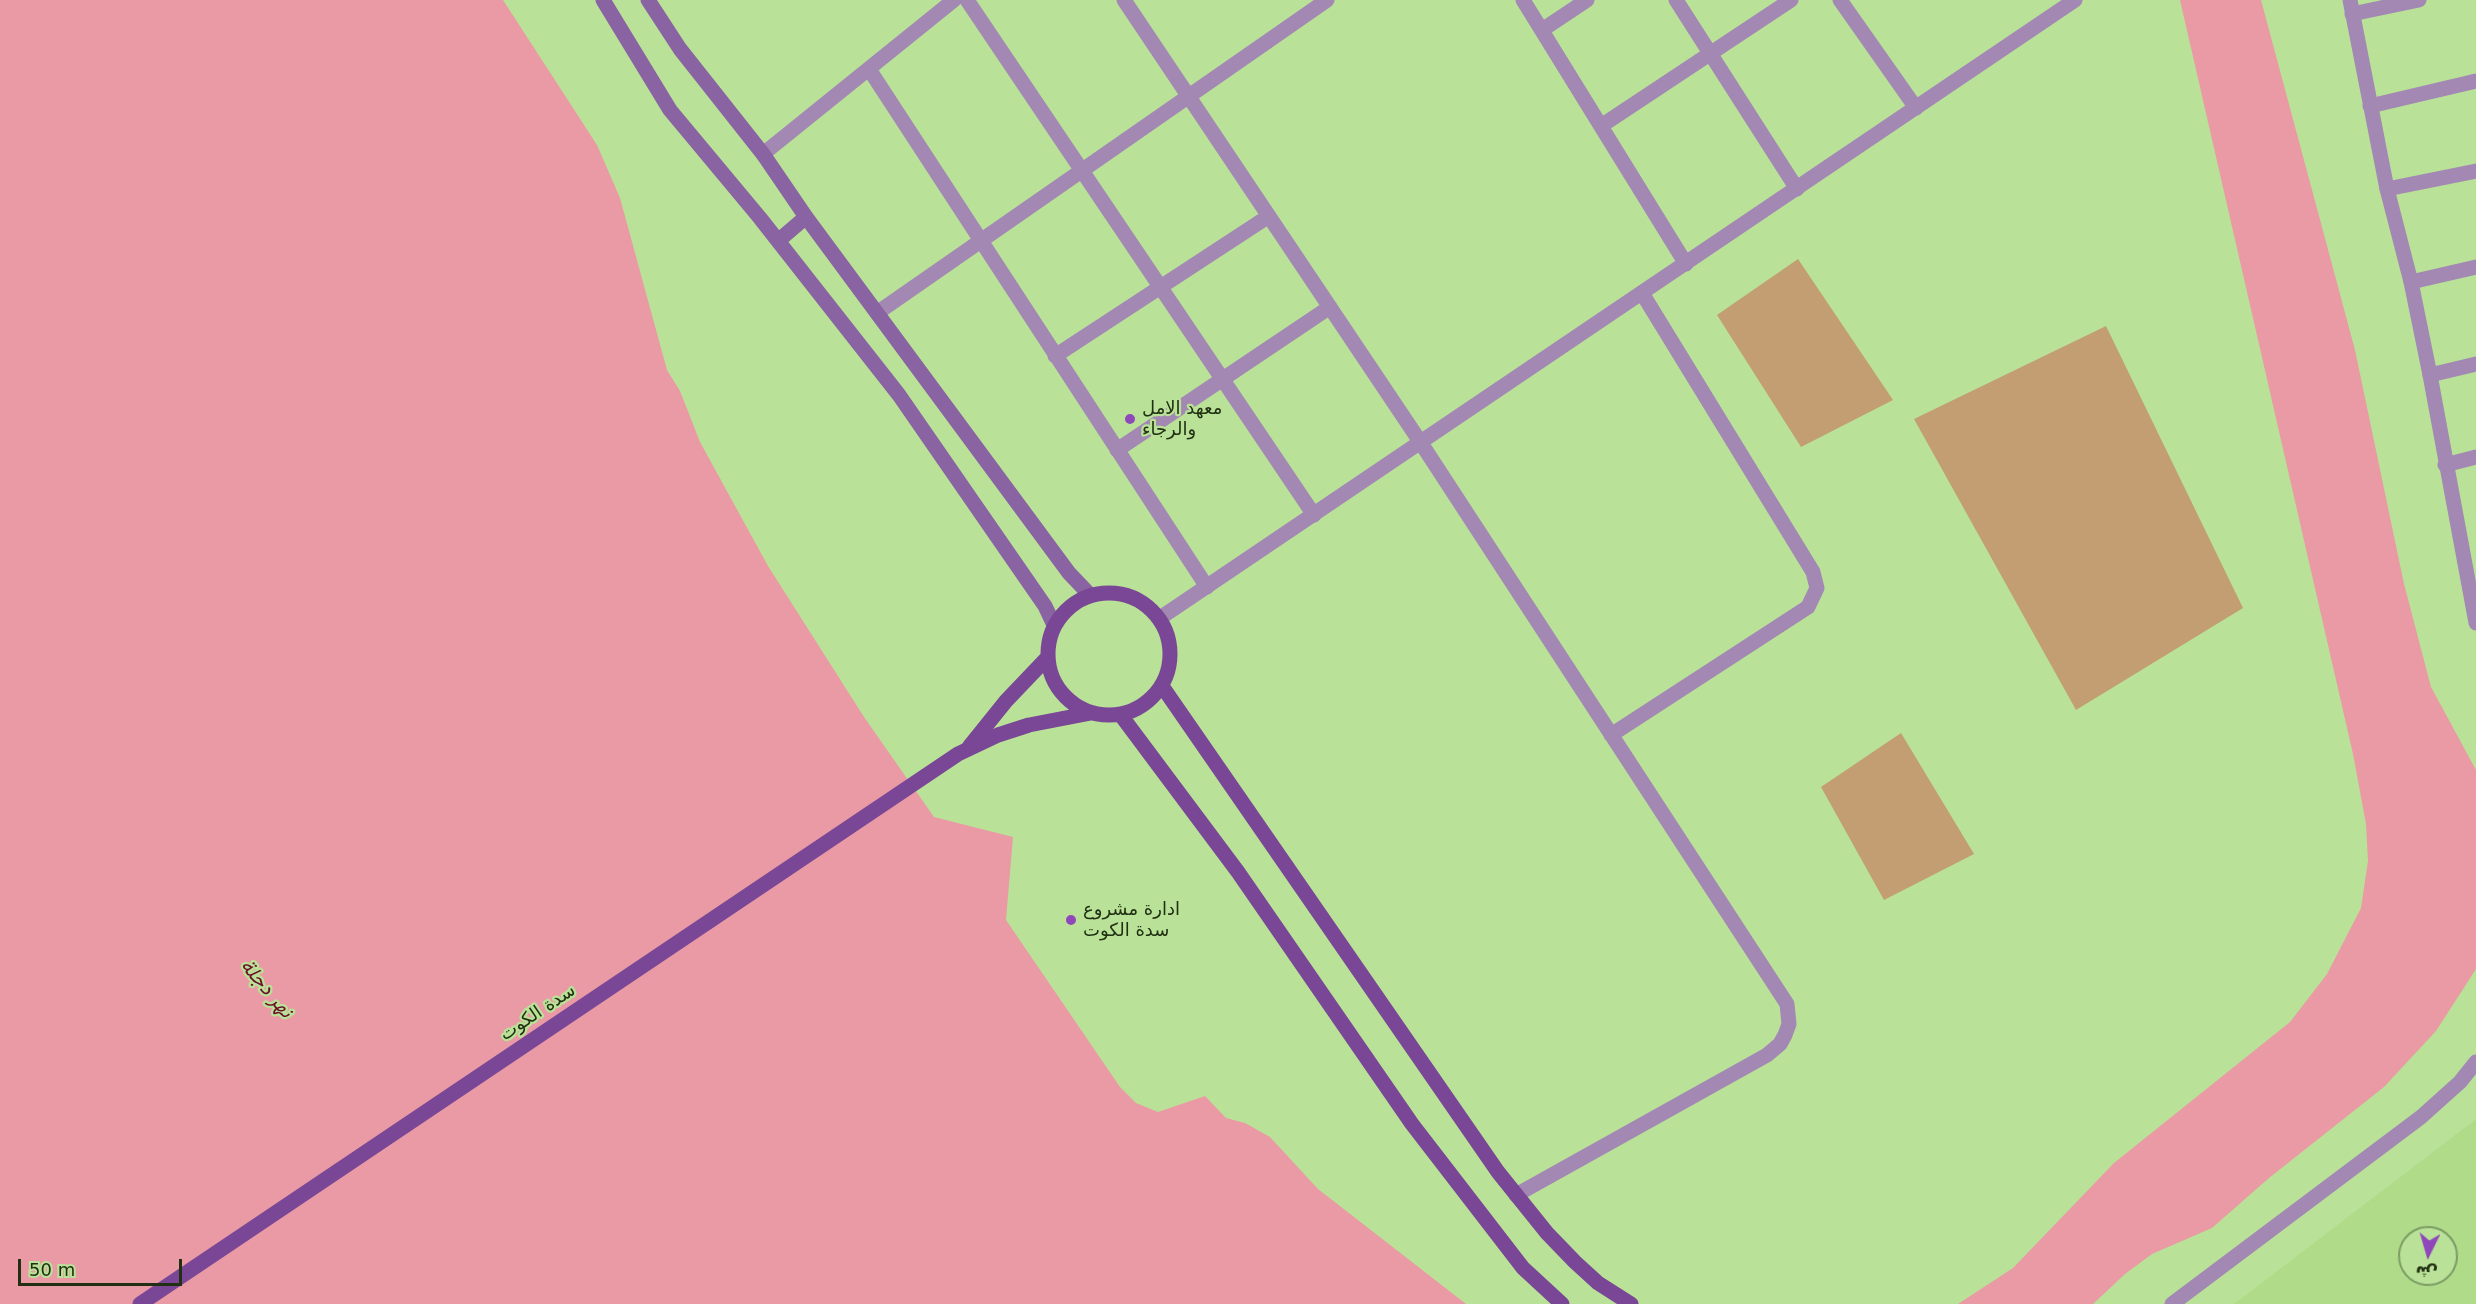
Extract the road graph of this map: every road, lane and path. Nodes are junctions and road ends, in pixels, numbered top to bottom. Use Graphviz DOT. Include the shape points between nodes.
graph roads {
  1 [pos="603,0"];
  2 [pos="648,0"];
  3 [pos="954,0"];
  4 [pos="967,0"];
  5 [pos="1124,0"];
  6 [pos="1327,0"];
  7 [pos="1523,0"];
  8 [pos="1587,0"];
  9 [pos="1676,0"];
  10 [pos="1791,0"];
  11 [pos="1840,0"];
  12 [pos="2075,0"];
  13 [pos="2419,0"];
  14 [pos="2349,5"];
  15 [pos="1542,30"];
  16 [pos="1710,53"];
  17 [pos="868,69"];
  18 [pos="2476,81"];
  19 [pos="1189,96"];
  20 [pos="2370,106"];
  21 [pos="1916,108"];
  22 [pos="1601,126"];
  23 [pos="763,154"];
  24 [pos="1081,171"];
  25 [pos="2476,171"];
  26 [pos="1797,189"];
  27 [pos="2387,189"];
  28 [pos="1269,216"];
  29 [pos="806,217"];
  30 [pos="778,241"];
  31 [pos="980,241"];
  32 [pos="1686,264"];
  33 [pos="2476,267"];
  34 [pos="2411,282"];
  35 [pos="1160,288"];
  36 [pos="1642,293"];
  37 [pos="1330,307"];
  38 [pos="877,313"];
  39 [pos="1055,356"];
  40 [pos="2476,364"];
  41 [pos="2430,375"];
  42 [pos="1223,380"];
  43 [pos="1421,443"];
  44 [pos="1117,450"];
  45 [pos="2476,457"];
  46 [pos="2445,465"];
  47 [pos="1314,515"];
  48 [pos="2470,552"];
  49 [pos="1207,587"];
  50 [pos="1090,595"];
  51 [pos="1160,618"];
  52 [pos="2476,623"];
  53 [pos="1054,625"];
  54 [pos="1047,658"];
  55 [pos="1162,686"];
  56 [pos="1091,713"];
  57 [pos="1120,714"];
  58 [pos="1611,735"];
  59 [pos="964,750"];
  60 [pos="2476,1062"];
  61 [pos="1516,1195"];
  62 [pos="140,1304"];
  63 [pos="1562,1304"];
  64 [pos="1631,1304"];
  65 [pos="2172,1304"];
  1 -- 30 [label="main road" via="670,110"];
  2 -- 23 [label="main road" via="680,49"];
  3 -- 17 [label="street"];
  4 -- 24 [label="street"];
  5 -- 19 [label="street"];
  6 -- 19 [label="street"];
  7 -- 15 [label="street"];
  8 -- 15 [label="street"];
  9 -- 16 [label="street"];
  10 -- 16 [label="street"];
  11 -- 21 [label="street"];
  12 -- 21 [label="street"];
  13 -- 14 [label="street"];
  14 -- 20 [label="street"];
  15 -- 22 [label="street"];
  16 -- 22 [label="street"];
  16 -- 26 [label="street"];
  17 -- 23 [label="street"];
  17 -- 31 [label="street"];
  18 -- 20 [label="street"];
  19 -- 24 [label="street"];
  19 -- 28 [label="street"];
  20 -- 27 [label="street"];
  21 -- 26 [label="street"];
  22 -- 32 [label="street"];
  23 -- 29 [label="main road"];
  24 -- 31 [label="street"];
  24 -- 35 [label="street"];
  25 -- 27 [label="street"];
  26 -- 32 [label="street"];
  27 -- 34 [label="street"];
  28 -- 35 [label="street"];
  28 -- 37 [label="street"];
  29 -- 30 [label="main road"];
  29 -- 38 [label="main road"];
  30 -- 53 [label="main road" via="899,395 1045,606"];
  31 -- 38 [label="street"];
  31 -- 39 [label="street"];
  32 -- 36 [label="street"];
  33 -- 34 [label="street"];
  34 -- 41 [label="street"];
  35 -- 39 [label="street"];
  35 -- 42 [label="street"];
  36 -- 43 [label="street"];
  36 -- 58 [label="street" via="1813,572 1817,588 1808,608"];
  37 -- 42 [label="street"];
  37 -- 43 [label="street"];
  38 -- 50 [label="main road" via="1069,573"];
  39 -- 44 [label="street"];
  40 -- 41 [label="street"];
  41 -- 46 [label="street"];
  42 -- 44 [label="street"];
  42 -- 47 [label="street"];
  43 -- 47 [label="street"];
  43 -- 58 [label="street"];
  44 -- 49 [label="street"];
  45 -- 46 [label="street"];
  46 -- 48 [label="street"];
  47 -- 49 [label="street"];
  48 -- 52 [label="street"];
  49 -- 51 [label="street"];
  50 -- 51 [label="main road" via="1129,595"];
  50 -- 53 [label="main road" via="1069,607"];
  51 -- 55 [label="main road" via="1171,652"];
  53 -- 54 [label="main road"];
  54 -- 56 [label="main road" via="1051,676 1061,692 1074,705"];
  54 -- 59 [label="main road"];
  55 -- 57 [label="main road" via="1136,709"];
  55 -- 61 [label="main road"];
  56 -- 57 [label="main road"];
  56 -- 59 [label="main road" via="1029,725"];
  57 -- 63 [label="main road" via="1238,872 1419,1133 1523,1268"];
  58 -- 61 [label="street" via="1787,1004 1789,1024 1780,1044 1767,1055"];
  59 -- 62 [label="main road, سدة الكوت"];
  60 -- 65 [label="street" via="2421,1117"];
  61 -- 64 [label="main road" via="1575,1262"];
}
